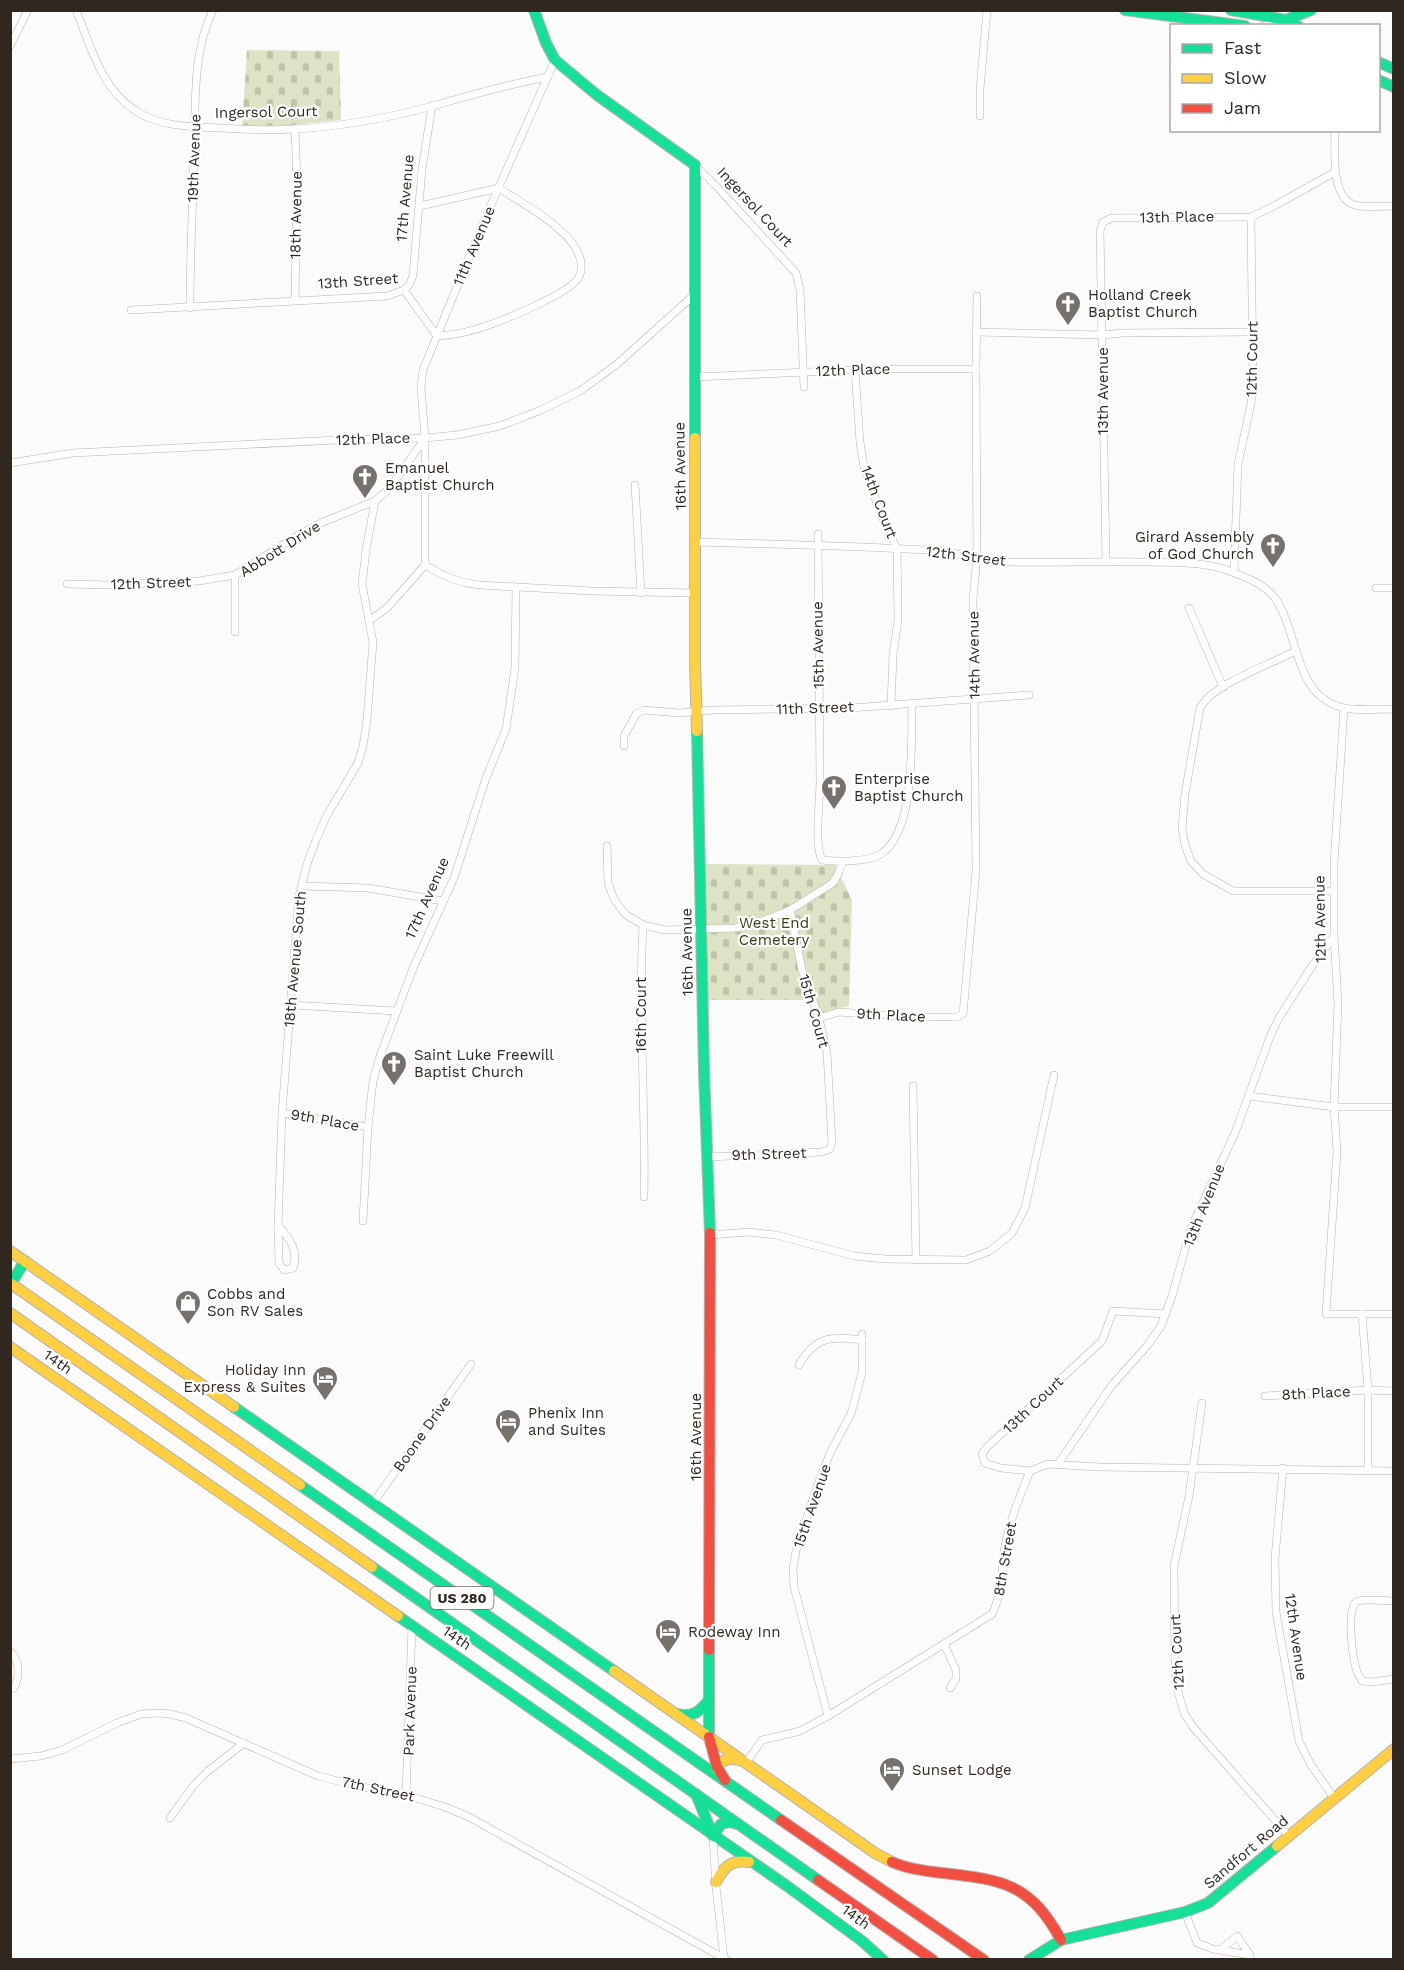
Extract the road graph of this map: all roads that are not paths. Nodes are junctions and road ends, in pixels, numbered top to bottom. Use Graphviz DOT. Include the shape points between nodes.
graph roads {
  1 [pos="28,10"];
  2 [pos="76,10"];
  3 [pos="213,10"];
  4 [pos="534,10"];
  5 [pos="987,10"];
  6 [pos="1125,10"];
  7 [pos="1232,10"];
  8 [pos="1311,10"];
  9 [pos="1286,20"];
  10 [pos="1230,24"];
  11 [pos="1271,24"];
  12 [pos="1294,24"];
  13 [pos="10,46"];
  14 [pos="555,60"];
  15 [pos="548,77"];
  16 [pos="1380,81"];
  17 [pos="1394,87"];
  18 [pos="432,106"];
  19 [pos="980,116"];
  20 [pos="195,128"];
  21 [pos="295,129"];
  22 [pos="1335,132"];
  23 [pos="695,165"];
  24 [pos="1335,172"];
  25 [pos="499,188"];
  26 [pos="420,206"];
  27 [pos="1394,206"];
  28 [pos="1251,217"];
  29 [pos="1103,222"];
  30 [pos="404,290"];
  31 [pos="694,295"];
  32 [pos="977,296"];
  33 [pos="295,300"];
  34 [pos="190,308"];
  35 [pos="131,310"];
  36 [pos="977,332"];
  37 [pos="1252,332"];
  38 [pos="1103,335"];
  39 [pos="437,336"];
  40 [pos="976,369"];
  41 [pos="855,370"];
  42 [pos="804,371"];
  43 [pos="695,376"];
  44 [pos="804,387"];
  45 [pos="425,438"];
  46 [pos="10,464"];
  47 [pos="634,485"];
  48 [pos="375,501"];
  49 [pos="818,534"];
  50 [pos="696,542"];
  51 [pos="818,545"];
  52 [pos="897,549"];
  53 [pos="977,557"];
  54 [pos="1106,561"];
  55 [pos="425,565"];
  56 [pos="1234,572"];
  57 [pos="235,575"];
  58 [pos="67,584"];
  59 [pos="516,587"];
  60 [pos="1376,588"];
  61 [pos="1394,588"];
  62 [pos="641,593"];
  63 [pos="696,593"];
  64 [pos="1189,608"];
  65 [pos="369,621"];
  66 [pos="235,632"];
  67 [pos="1295,651"];
  68 [pos="1223,687"];
  69 [pos="1029,695"];
  70 [pos="975,698"];
  71 [pos="912,704"];
  72 [pos="891,706"];
  73 [pos="820,708"];
  74 [pos="1344,708"];
  75 [pos="1394,709"];
  76 [pos="697,712"];
  77 [pos="624,746"];
  78 [pos="607,846"];
  79 [pos="843,861"];
  80 [pos="302,886"];
  81 [pos="1334,891"];
  82 [pos="443,901"];
  83 [pos="790,910"];
  84 [pos="643,926"];
  85 [pos="701,930"];
  86 [pos="1334,936"];
  87 [pos="291,1005"];
  88 [pos="396,1011"];
  89 [pos="963,1014"];
  90 [pos="819,1018"];
  91 [pos="1054,1075"];
  92 [pos="914,1086"];
  93 [pos="1249,1096"];
  94 [pos="1334,1107"];
  95 [pos="1394,1107"];
  96 [pos="282,1113"];
  97 [pos="368,1127"];
  98 [pos="830,1149"];
  99 [pos="707,1157"];
  100 [pos="644,1197"];
  101 [pos="363,1221"];
  102 [pos="278,1226"];
  103 [pos="710,1235"];
  104 [pos="10,1251"];
  105 [pos="916,1260"];
  106 [pos="25,1261"];
  107 [pos="11,1284"];
  108 [pos="10,1313"];
  109 [pos="1166,1314"];
  110 [pos="1362,1314"];
  111 [pos="1394,1314"];
  112 [pos="10,1347"];
  113 [pos="471,1364"];
  114 [pos="799,1365"];
  115 [pos="1368,1390"];
  116 [pos="1394,1391"];
  117 [pos="1265,1396"];
  118 [pos="1202,1403"];
  119 [pos="1058,1464"];
  120 [pos="1192,1467"];
  121 [pos="1283,1468"];
  122 [pos="1368,1469"];
  123 [pos="1030,1471"];
  124 [pos="1394,1471"];
  125 [pos="372,1503"];
  126 [pos="1394,1601"];
  127 [pos="412,1627"];
  128 [pos="944,1644"];
  129 [pos="10,1651"];
  130 [pos="1394,1679"];
  131 [pos="950,1688"];
  132 [pos="10,1690"];
  133 [pos="709,1700"];
  134 [pos="674,1713"];
  135 [pos="828,1716"];
  136 [pos="709,1737"];
  137 [pos="244,1743"];
  138 [pos="1394,1749"];
  139 [pos="683,1752"];
  140 [pos="10,1759"];
  141 [pos="744,1762"];
  142 [pos="718,1770"];
  143 [pos="727,1783"];
  144 [pos="695,1793"];
  145 [pos="406,1795"];
  146 [pos="1334,1798"];
  147 [pos="170,1818"];
  148 [pos="739,1825"];
  149 [pos="1288,1835"];
  150 [pos="713,1836"];
  151 [pos="754,1863"];
  152 [pos="716,1882"];
  153 [pos="1185,1912"];
  154 [pos="1061,1940"];
  155 [pos="1220,1950"];
  156 [pos="725,1959"];
  157 [pos="883,1959"];
  158 [pos="933,1959"];
  159 [pos="984,1959"];
  160 [pos="1030,1959"];
  1 -- 13 [label="street"];
  2 -- 20 [label="street, Ingersol Court" via="102,72 116,94 136,112"];
  3 -- 20 [label="street, 19th Avenue" via="200,49"];
  4 -- 14 [label="main road"];
  5 -- 19 [label="street"];
  6 -- 10 [label="main road"];
  7 -- 9 [label="main road"];
  8 -- 9 [label="main road"];
  9 -- 11 [label="street"];
  9 -- 12 [label="main road"];
  14 -- 15 [label="street, 11th Avenue"];
  14 -- 23 [label="main road, Ingersol Court"];
  15 -- 18 [label="street, Ingersol Court"];
  15 -- 25 [label="street, 11th Avenue"];
  16 -- 17 [label="main road"];
  18 -- 21 [label="street, Ingersol Court" via="349,123"];
  18 -- 26 [label="street, 17th Avenue"];
  20 -- 21 [label="street, Ingersol Court"];
  20 -- 34 [label="street, 19th Avenue"];
  21 -- 33 [label="street, 18th Avenue"];
  22 -- 24 [label="street"];
  23 -- 31 [label="main road, 16th Avenue"];
  23 -- 42 [label="street, Ingersol Court" via="795,273 800,290"];
  24 -- 27 [label="street" via="1345,200 1353,205"];
  24 -- 28 [label="street"];
  25 -- 26 [label="street"];
  25 -- 39 [label="street, 11th Avenue"];
  25 -- 39 [label="street" via="570,240 579,254 578,279 566,290 526,310 486,326"];
  26 -- 30 [label="street, 17th Avenue" via="413,275"];
  28 -- 29 [label="street, 13th Place" via="1112,218"];
  28 -- 37 [label="street, 12th Court"];
  29 -- 38 [label="street, 13th Avenue"];
  30 -- 33 [label="street, 13th Street" via="387,296"];
  30 -- 39 [label="street, 13th Street"];
  31 -- 43 [label="main road, 16th Avenue"];
  31 -- 45 [label="street, 12th Place" via="616,365 580,391 500,426"];
  32 -- 36 [label="street, 14th Avenue"];
  33 -- 34 [label="street, 13th Street"];
  34 -- 35 [label="street, 13th Street"];
  36 -- 38 [label="street"];
  36 -- 40 [label="street, 14th Avenue"];
  37 -- 38 [label="street"];
  37 -- 56 [label="street, 12th Court" via="1251,404 1236,481"];
  38 -- 54 [label="street, 13th Avenue"];
  39 -- 45 [label="street, 11th Avenue" via="423,370"];
  40 -- 41 [label="street, 12th Place"];
  40 -- 53 [label="street, 14th Avenue"];
  41 -- 42 [label="street, 12th Place"];
  41 -- 52 [label="street, 14th Court" via="864,467"];
  42 -- 43 [label="street, 12th Place"];
  42 -- 44 [label="street"];
  43 -- 50 [label="main road, 16th Avenue"];
  45 -- 46 [label="street, 12th Place" via="73,453"];
  45 -- 48 [label="street" via="390,488"];
  45 -- 55 [label="street"];
  47 -- 62 [label="street"];
  48 -- 57 [label="street, Abbott Drive" via="300,534"];
  48 -- 65 [label="street, 18th Avenue South" via="362,584"];
  49 -- 51 [label="street"];
  50 -- 51 [label="street, 12th Street"];
  50 -- 63 [label="main road, 16th Avenue"];
  51 -- 52 [label="street, 12th Street"];
  51 -- 73 [label="street, 15th Avenue"];
  52 -- 53 [label="street, 12th Street"];
  52 -- 72 [label="street, 14th Court" via="898,620"];
  53 -- 54 [label="street, 12th Street" via="1006,562"];
  53 -- 70 [label="street, 14th Avenue" via="973,599"];
  54 -- 56 [label="street, 12th Street" via="1197,563"];
  55 -- 59 [label="street" via="461,583"];
  55 -- 65 [label="street" via="387,608"];
  56 -- 67 [label="street" via="1266,588 1277,602"];
  57 -- 58 [label="street, 12th Street" via="199,581"];
  57 -- 66 [label="street, Abbott Drive"];
  59 -- 62 [label="street"];
  59 -- 82 [label="street, 17th Avenue" via="515,668 506,729"];
  60 -- 61 [label="street"];
  62 -- 63 [label="street"];
  63 -- 76 [label="main road, 16th Avenue"];
  64 -- 68 [label="street"];
  65 -- 80 [label="street, 18th Avenue South" via="373,642 363,746 358,763 316,840"];
  67 -- 68 [label="street"];
  67 -- 74 [label="street" via="1304,676 1315,690"];
  68 -- 81 [label="street" via="1204,700 1200,708 1182,828 1191,861 1203,874 1233,891"];
  69 -- 70 [label="street, 11th Street"];
  70 -- 71 [label="street, 11th Street"];
  70 -- 89 [label="street, 14th Avenue" via="976,889"];
  71 -- 72 [label="street, 11th Street"];
  71 -- 79 [label="street" via="907,810 882,854"];
  72 -- 73 [label="street, 11th Street"];
  73 -- 76 [label="street, 11th Street"];
  73 -- 79 [label="street, 15th Avenue" via="819,854 822,860"];
  74 -- 75 [label="street"];
  74 -- 81 [label="street, 12th Avenue"];
  76 -- 77 [label="street, 11th Street" via="644,710 636,714 624,736"];
  76 -- 85 [label="main road, 16th Avenue"];
  78 -- 84 [label="street" via="608,883 614,900 625,914"];
  79 -- 83 [label="street" via="833,883"];
  80 -- 82 [label="street" via="368,888"];
  80 -- 87 [label="street, 18th Avenue South" via="296,916"];
  81 -- 86 [label="street, 12th Avenue"];
  82 -- 88 [label="street, 17th Avenue"];
  83 -- 85 [label="street" via="736,928"];
  83 -- 90 [label="street, 15th Court" via="802,970"];
  84 -- 85 [label="street"];
  84 -- 100 [label="street, 16th Court"];
  85 -- 99 [label="main road, 16th Avenue"];
  86 -- 93 [label="street, 13th Avenue" via="1279,1018"];
  86 -- 94 [label="street, 12th Avenue" via="1338,1004"];
  87 -- 88 [label="street"];
  87 -- 96 [label="street, 18th Avenue South"];
  88 -- 97 [label="street, 17th Avenue" via="374,1081"];
  89 -- 90 [label="street, 9th Place" via="911,1017 839,1012"];
  90 -- 98 [label="street, 15th Court" via="827,1053"];
  91 -- 105 [label="street" via="1024,1208 1012,1233 990,1251 966,1260"];
  92 -- 105 [label="street"];
  93 -- 94 [label="street"];
  93 -- 109 [label="street, 13th Avenue" via="1191,1228"];
  94 -- 95 [label="street"];
  94 -- 110 [label="street, 12th Avenue" via="1337,1151 1326,1314"];
  96 -- 97 [label="street, 9th Place"];
  96 -- 102 [label="street, 18th Avenue South"];
  97 -- 101 [label="street, 17th Avenue"];
  98 -- 99 [label="street, 9th Street"];
  99 -- 103 [label="main road, 16th Avenue"];
  102 -- 102 [label="street" via="279,1263 284,1270 293,1268 296,1259 291,1242"];
  103 -- 105 [label="street" via="776,1235 854,1256"];
  103 -- 133 [label="main road, 16th Avenue"];
  104 -- 106 [label="main road"];
  106 -- 107 [label="main road"];
  106 -- 125 [label="main road"];
  107 -- 139 [label="main road, US 280"];
  108 -- 144 [label="main road, US 280"];
  109 -- 119 [label="street, 13th Avenue" via="1148,1346 1112,1385"];
  109 -- 123 [label="street, 13th Court" via="1113,1311 1102,1341 982,1454 985,1463 992,1466"];
  110 -- 111 [label="street"];
  110 -- 115 [label="street"];
  112 -- 127 [label="main road, 14th"];
  113 -- 125 [label="street, Boone Drive"];
  114 -- 135 [label="street, 15th Avenue" via="808,1350 822,1341 862,1337 862,1373 851,1414 818,1484 793,1569 794,1587"];
  115 -- 116 [label="street, 8th Place"];
  115 -- 117 [label="street, 8th Place"];
  115 -- 122 [label="street"];
  118 -- 120 [label="street, 12th Court"];
  119 -- 120 [label="street"];
  119 -- 123 [label="street"];
  120 -- 121 [label="street"];
  120 -- 149 [label="street, 12th Court" via="1174,1566 1179,1696 1193,1727"];
  121 -- 122 [label="street"];
  121 -- 146 [label="street, 12th Avenue" via="1275,1558 1276,1612 1299,1742"];
  122 -- 124 [label="street"];
  123 -- 128 [label="street, 8th Street" via="1011,1521 999,1599 992,1614"];
  125 -- 134 [label="main road"];
  126 -- 130 [label="street" via="1355,1602 1350,1624 1357,1673 1362,1681"];
  127 -- 145 [label="street, Park Avenue"];
  127 -- 150 [label="main road, 14th"];
  128 -- 131 [label="street" via="956,1670"];
  128 -- 135 [label="street, 8th Street"];
  129 -- 132 [label="street" via="17,1663 18,1680"];
  133 -- 134 [label="main road" via="694,1715"];
  133 -- 136 [label="main road, 16th Avenue"];
  134 -- 136 [label="main road"];
  135 -- 141 [label="street, 8th Street" via="800,1731 762,1740"];
  136 -- 139 [label="main road" via="700,1754"];
  136 -- 141 [label="main road"];
  136 -- 142 [label="main road, 16th Avenue"];
  137 -- 140 [label="street, 7th Street" via="186,1718 150,1713 125,1720 62,1750"];
  137 -- 145 [label="street, 7th Street" via="318,1776"];
  137 -- 147 [label="street" via="193,1786"];
  138 -- 146 [label="main road, Sandfort Road"];
  139 -- 143 [label="main road, US 280"];
  141 -- 142 [label="main road" via="726,1759"];
  141 -- 154 [label="main road" via="890,1862 996,1881 1019,1890 1046,1914"];
  142 -- 143 [label="main road, 16th Avenue"];
  143 -- 159 [label="main road, US 280"];
  144 -- 148 [label="main road, US 280"];
  144 -- 150 [label="main road"];
  145 -- 156 [label="street, 7th Street" via="445,1806 477,1821"];
  146 -- 149 [label="main road, Sandfort Road"];
  148 -- 150 [label="main road" via="722,1823"];
  148 -- 158 [label="main road, US 280"];
  149 -- 153 [label="main road, Sandfort Road" via="1208,1903"];
  150 -- 151 [label="main road, 14th"];
  150 -- 152 [label="street"];
  151 -- 152 [label="main road" via="731,1862"];
  151 -- 157 [label="main road, 14th"];
  152 -- 156 [label="street"];
  153 -- 154 [label="main road, Sandfort Road"];
  153 -- 155 [label="street" via="1197,1943"];
  154 -- 160 [label="main road, Sandfort Road"];
}
